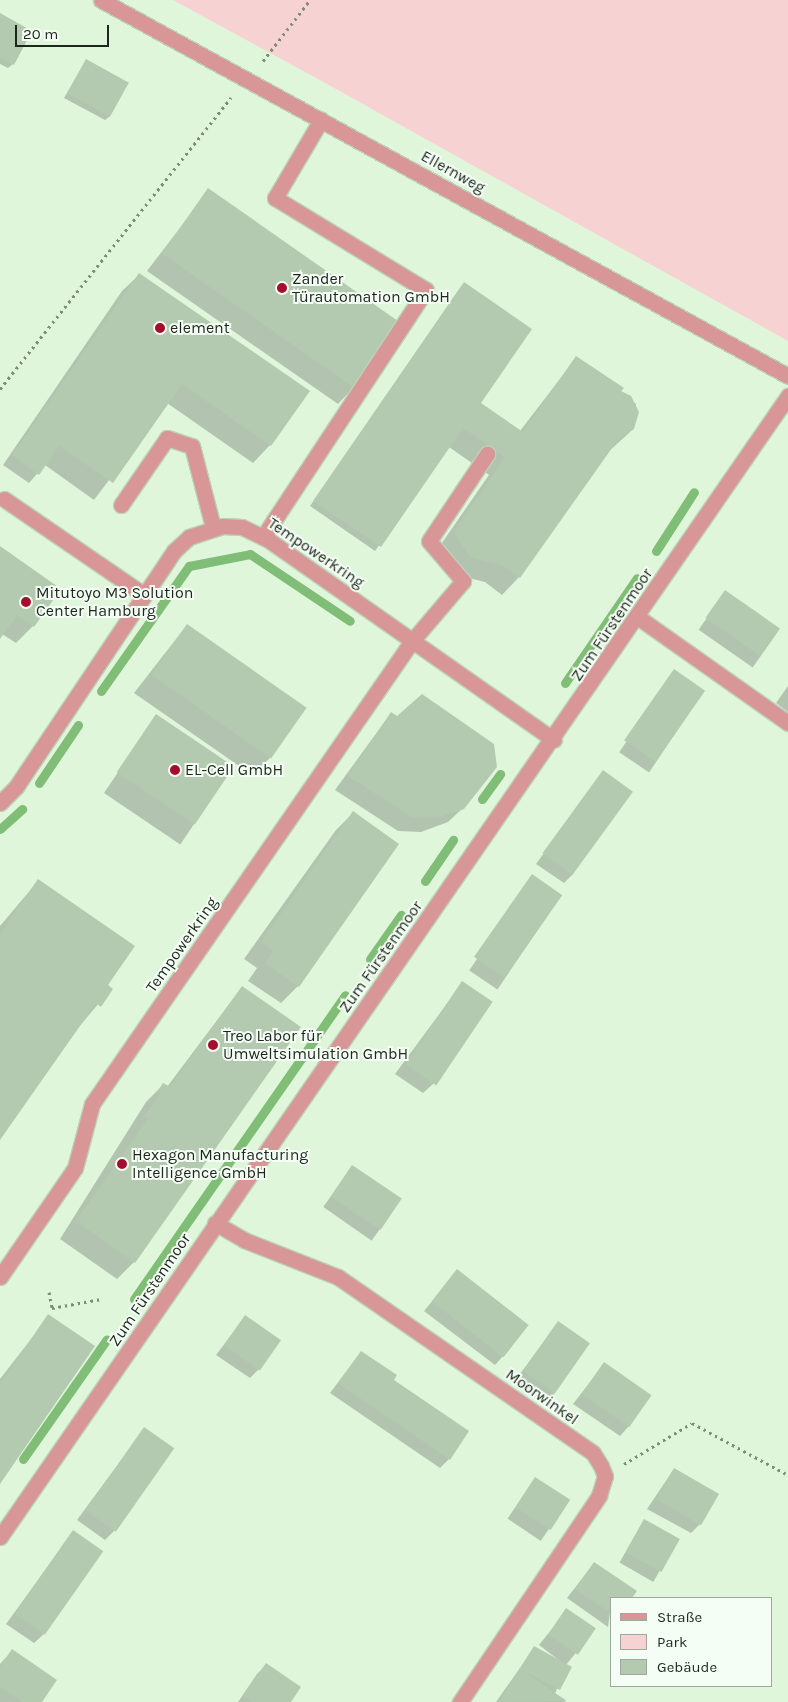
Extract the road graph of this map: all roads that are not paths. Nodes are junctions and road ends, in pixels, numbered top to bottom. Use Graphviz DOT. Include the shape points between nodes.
graph roads {
  1 [pos="101,0"];
  2 [pos="321,120"];
  3 [pos="788,376"];
  4 [pos="788,396"];
  5 [pos="487,454"];
  6 [pos="4,499"];
  7 [pos="121,504"];
  8 [pos="213,527"];
  9 [pos="263,537"];
  10 [pos="144,595"];
  11 [pos="639,618"];
  12 [pos="412,641"];
  13 [pos="788,723"];
  14 [pos="554,740"];
  15 [pos="0,803"];
  16 [pos="215,1223"];
  17 [pos="0,1277"];
  18 [pos="0,1538"];
  19 [pos="460,1702"];
  1 -- 2 [label="street, Ellernweg"];
  2 -- 3 [label="street, Ellernweg"];
  2 -- 9 [label="street" via="276,198 426,290"];
  4 -- 11 [label="street, Zum Fürstenmoor"];
  5 -- 12 [label="street" via="429,541 463,581"];
  6 -- 10 [label="street"];
  7 -- 8 [label="street" via="167,438 192,446"];
  8 -- 9 [label="street, Tempowerkring" via="242,527"];
  8 -- 10 [label="street, Tempowerkring" via="182,543"];
  9 -- 12 [label="street, Tempowerkring"];
  10 -- 15 [label="street, Tempowerkring" via="16,787"];
  11 -- 13 [label="street"];
  11 -- 14 [label="street, Zum Fürstenmoor"];
  12 -- 14 [label="street, Tempowerkring"];
  12 -- 17 [label="street, Tempowerkring" via="92,1104 75,1168"];
  14 -- 16 [label="street, Zum Fürstenmoor"];
  16 -- 18 [label="street, Zum Fürstenmoor"];
  16 -- 19 [label="street, Moorwinkel" via="244,1240 338,1278 593,1453 605,1476 599,1496"];
}
